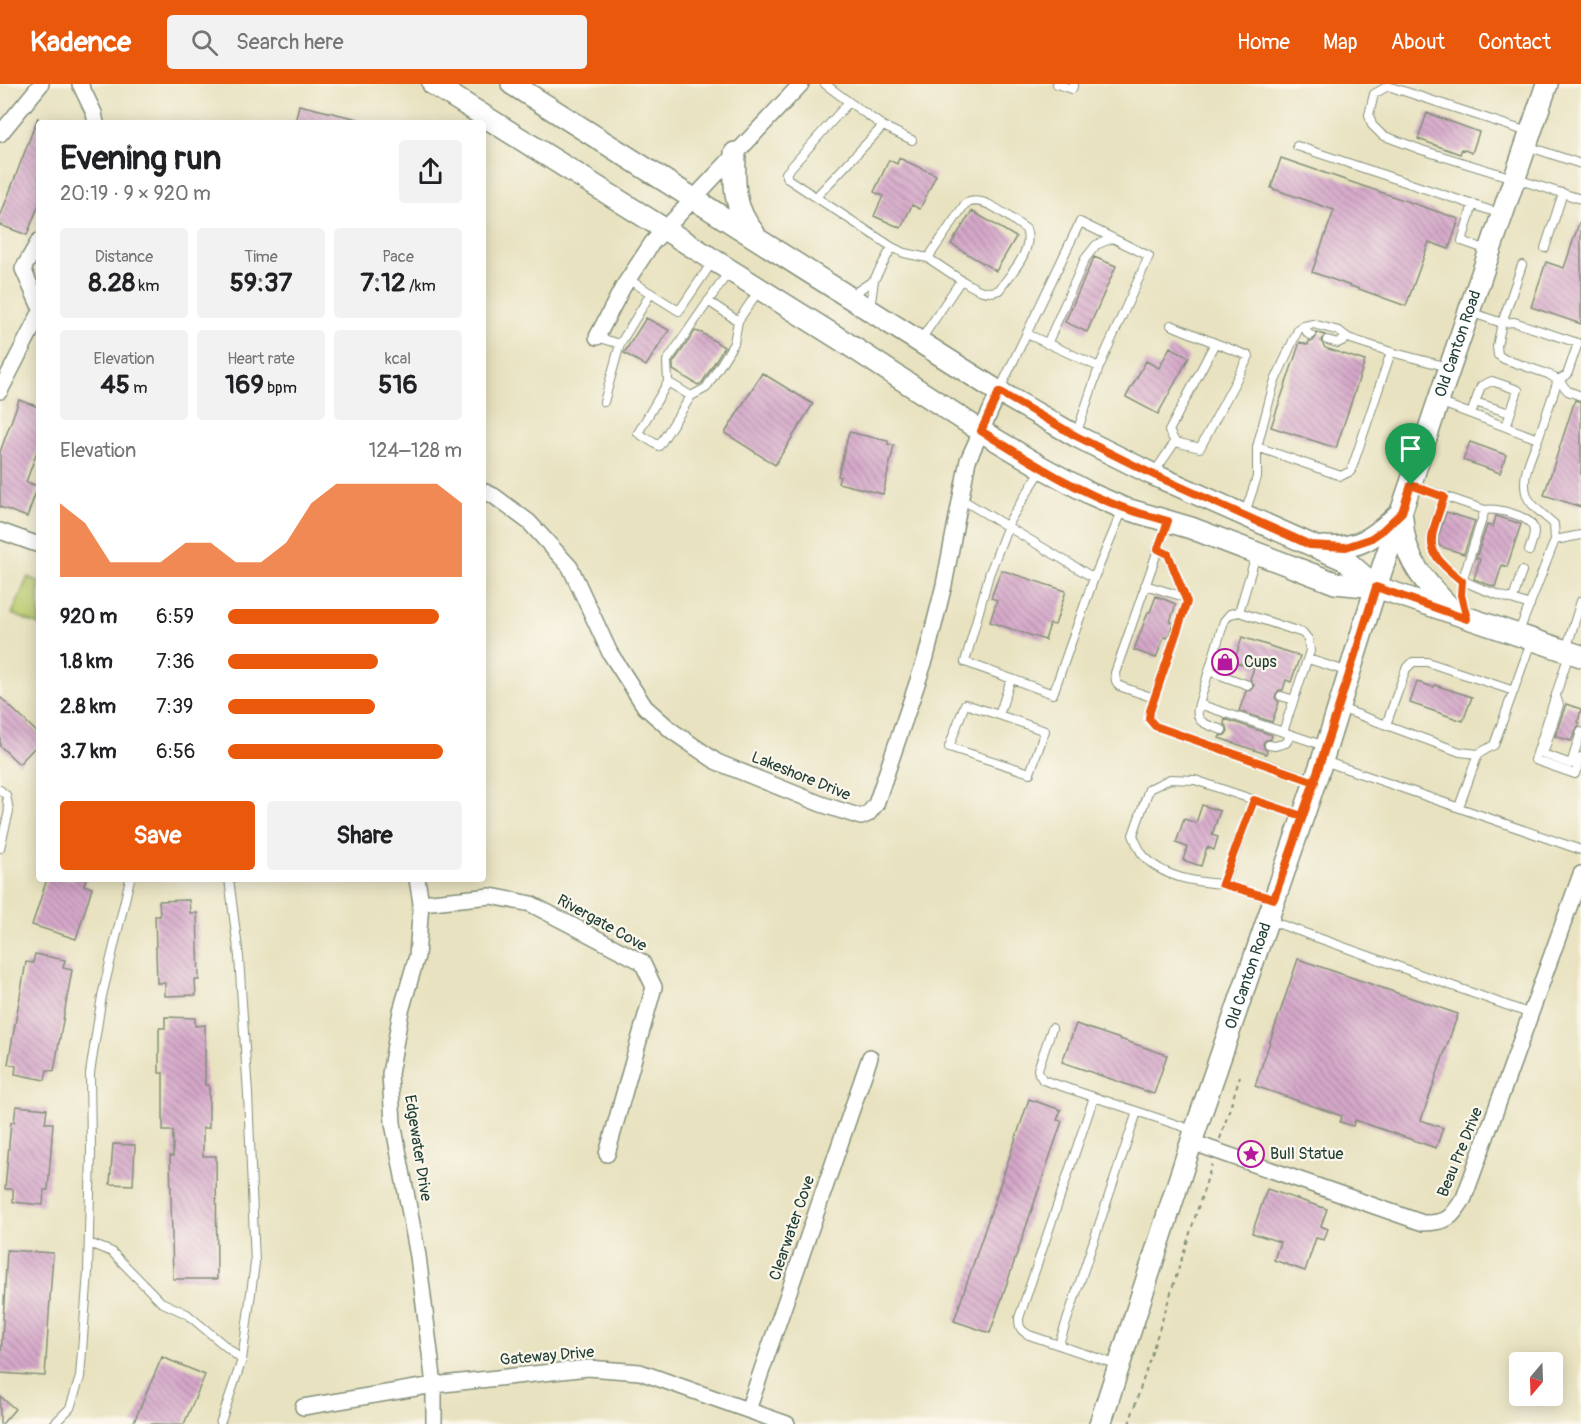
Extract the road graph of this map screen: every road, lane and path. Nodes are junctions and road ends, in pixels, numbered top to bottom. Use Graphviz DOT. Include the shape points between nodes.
graph roads {
  1 [pos="40,84"];
  2 [pos="80,84"];
  3 [pos="433,84"];
  4 [pos="512,84"];
  5 [pos="801,84"];
  6 [pos="825,84"];
  7 [pos="1057,84"];
  8 [pos="1074,84"];
  9 [pos="1547,84"];
  10 [pos="849,102"];
  11 [pos="95,120"];
  12 [pos="883,126"];
  13 [pos="0,134"];
  14 [pos="1528,139"];
  15 [pos="912,140"];
  16 [pos="1297,146"];
  17 [pos="735,153"];
  18 [pos="1581,164"];
  19 [pos="1515,177"];
  20 [pos="1563,193"];
  21 [pos="816,197"];
  22 [pos="693,199"];
  23 [pos="1581,199"];
  24 [pos="1473,204"];
  25 [pos="1502,214"];
  26 [pos="664,229"];
  27 [pos="1113,238"];
  28 [pos="765,244"];
  29 [pos="36,246"];
  30 [pos="892,247"];
  31 [pos="1545,248"];
  32 [pos="1490,251"];
  33 [pos="928,258"];
  34 [pos="722,265"];
  35 [pos="1522,265"];
  36 [pos="628,279"];
  37 [pos="961,279"];
  38 [pos="874,280"];
  39 [pos="760,289"];
  40 [pos="651,293"];
  41 [pos="849,297"];
  42 [pos="36,298"];
  43 [pos="708,301"];
  44 [pos="870,310"];
  45 [pos="1469,312"];
  46 [pos="36,321"];
  47 [pos="738,321"];
  48 [pos="1503,323"];
  49 [pos="1171,325"];
  50 [pos="1304,326"];
  51 [pos="1027,334"];
  52 [pos="1311,334"];
  53 [pos="597,337"];
  54 [pos="1348,338"];
  55 [pos="1327,340"];
  56 [pos="920,342"];
  57 [pos="620,344"];
  58 [pos="1047,344"];
  59 [pos="1215,344"];
  60 [pos="1391,352"];
  61 [pos="1099,367"];
  62 [pos="1450,367"];
  63 [pos="1558,380"];
  64 [pos="668,382"];
  65 [pos="0,391"];
  66 [pos="999,392"];
  67 [pos="691,396"];
  68 [pos="1581,396"];
  69 [pos="604,402"];
  70 [pos="1438,402"];
  71 [pos="1475,402"];
  72 [pos="1510,413"];
  73 [pos="1471,414"];
  74 [pos="1506,427"];
  75 [pos="981,431"];
  76 [pos="1076,436"];
  77 [pos="1538,439"];
  78 [pos="1175,442"];
  79 [pos="1257,447"];
  80 [pos="1043,468"];
  81 [pos="1152,474"];
  82 [pos="1411,485"];
  83 [pos="486,492"];
  84 [pos="1444,497"];
  85 [pos="961,499"];
  86 [pos="1123,508"];
  87 [pos="1485,510"];
  88 [pos="1402,512"];
  89 [pos="1244,515"];
  90 [pos="1168,521"];
  91 [pos="1007,526"];
  92 [pos="0,531"];
  93 [pos="1581,536"];
  94 [pos="1555,540"];
  95 [pos="36,544"];
  96 [pos="1310,545"];
  97 [pos="1158,549"];
  98 [pos="1529,551"];
  99 [pos="1257,554"];
  100 [pos="1522,571"];
  101 [pos="1094,578"];
  102 [pos="1462,581"];
  103 [pos="1145,585"];
  104 [pos="1376,587"];
  105 [pos="1185,595"];
  106 [pos="1513,599"];
  107 [pos="1581,601"];
  108 [pos="1530,604"];
  109 [pos="1239,612"];
  110 [pos="1462,617"];
  111 [pos="1525,638"];
  112 [pos="1572,654"];
  113 [pos="1308,658"];
  114 [pos="1209,671"];
  115 [pos="1350,672"];
  116 [pos="1011,679"];
  117 [pos="1248,685"];
  118 [pos="1514,691"];
  119 [pos="1281,696"];
  120 [pos="1556,696"];
  121 [pos="1154,698"];
  122 [pos="1294,700"];
  123 [pos="1199,704"];
  124 [pos="1339,708"];
  125 [pos="999,715"];
  126 [pos="1386,725"];
  127 [pos="1222,730"];
  128 [pos="1581,732"];
  129 [pos="1287,733"];
  130 [pos="1269,745"];
  131 [pos="1324,754"];
  132 [pos="1478,754"];
  133 [pos="1581,757"];
  134 [pos="1315,782"];
  135 [pos="0,790"];
  136 [pos="1254,800"];
  137 [pos="1459,807"];
  138 [pos="1302,816"];
  139 [pos="0,848"];
  140 [pos="1581,849"];
  141 [pos="1581,874"];
  142 [pos="129,882"];
  143 [pos="229,882"];
  144 [pos="418,882"];
  145 [pos="1222,884"];
  146 [pos="1274,899"];
  147 [pos="421,903"];
  148 [pos="1266,920"];
  149 [pos="1532,1014"];
  150 [pos="1052,1028"];
  151 [pos="870,1056"];
  152 [pos="1240,1076"];
  153 [pos="1094,1097"];
  154 [pos="1137,1112"];
  155 [pos="1193,1137"];
  156 [pos="1217,1151"];
  157 [pos="607,1154"];
  158 [pos="88,1243"];
  159 [pos="1059,1344"];
  160 [pos="242,1360"];
  161 [pos="1119,1365"];
  162 [pos="434,1385"];
  163 [pos="303,1407"];
  164 [pos="748,1410"];
  165 [pos="54,1424"];
  166 [pos="220,1424"];
  167 [pos="435,1424"];
  168 [pos="787,1424"];
  169 [pos="1100,1424"];
  170 [pos="1129,1424"];
  1 -- 13 [label="street"];
  2 -- 11 [label="street"];
  3 -- 26 [label="main road"];
  4 -- 22 [label="main road"];
  5 -- 17 [label="street"];
  6 -- 10 [label="lane"];
  7 -- 8 [label="lane" via="1072,89"];
  9 -- 14 [label="main road, Old Canton Road"];
  10 -- 12 [label="lane"];
  10 -- 21 [label="lane" via="786,173 788,179"];
  12 -- 15 [label="lane"];
  12 -- 21 [label="lane"];
  14 -- 18 [label="lane"];
  14 -- 19 [label="main road, Old Canton Road"];
  14 -- 19 [label="lane" via="1388,86 1374,94 1369,114 1372,125 1382,135"];
  16 -- 24 [label="lane"];
  17 -- 22 [label="street"];
  17 -- 28 [label="main road" via="738,208"];
  19 -- 20 [label="lane"];
  19 -- 25 [label="main road, Old Canton Road"];
  20 -- 23 [label="lane"];
  20 -- 31 [label="lane"];
  21 -- 30 [label="lane"];
  22 -- 26 [label="street"];
  22 -- 28 [label="main road"];
  24 -- 25 [label="lane"];
  24 -- 32 [label="lane" via="1462,241"];
  25 -- 32 [label="main road, Old Canton Road"];
  26 -- 34 [label="main road"];
  26 -- 36 [label="street"];
  27 -- 51 [label="lane" via="1080,222"];
  27 -- 58 [label="lane" via="1096,245 1085,259"];
  27 -- 61 [label="lane" via="1149,256"];
  28 -- 41 [label="main road"];
  29 -- 42 [label="street" via="23,269"];
  30 -- 33 [label="lane" via="904,254"];
  30 -- 38 [label="lane"];
  32 -- 45 [label="main road, Old Canton Road"];
  33 -- 37 [label="lane"];
  33 -- 37 [label="lane" via="965,204 972,200 982,200 1026,229 1029,246 999,290 983,293"];
  34 -- 39 [label="main road"];
  34 -- 40 [label="lane" via="679,311"];
  34 -- 43 [label="lane"];
  35 -- 48 [label="lane"];
  36 -- 40 [label="lane"];
  36 -- 53 [label="street"];
  37 -- 56 [label="lane"];
  38 -- 41 [label="lane"];
  38 -- 44 [label="lane"];
  39 -- 47 [label="lane"];
  39 -- 75 [label="main road"];
  40 -- 57 [label="lane"];
  41 -- 44 [label="main road"];
  43 -- 47 [label="lane"];
  43 -- 64 [label="lane" via="667,361"];
  44 -- 56 [label="main road"];
  45 -- 48 [label="lane"];
  45 -- 62 [label="main road, Old Canton Road"];
  46 -- 65 [label="street"];
  47 -- 67 [label="lane" via="734,343 723,361 706,388"];
  48 -- 63 [label="lane" via="1498,355"];
  48 -- 63 [label="lane" via="1514,322 1578,343 1567,375"];
  49 -- 59 [label="lane"];
  50 -- 52 [label="lane"];
  50 -- 54 [label="lane" via="1330,328"];
  50 -- 79 [label="lane" via="1298,330 1274,383"];
  51 -- 58 [label="lane"];
  51 -- 66 [label="lane"];
  53 -- 57 [label="lane"];
  54 -- 55 [label="lane" via="1338,343"];
  54 -- 60 [label="lane"];
  56 -- 66 [label="main road"];
  57 -- 69 [label="lane"];
  58 -- 61 [label="lane"];
  59 -- 78 [label="lane" via="1169,431"];
  59 -- 78 [label="lane" via="1249,356 1200,448"];
  60 -- 62 [label="lane"];
  60 -- 79 [label="lane" via="1351,471 1341,476"];
  61 -- 76 [label="lane"];
  62 -- 70 [label="main road, Old Canton Road"];
  63 -- 68 [label="lane" via="1568,391"];
  63 -- 77 [label="lane"];
  64 -- 67 [label="lane"];
  64 -- 67 [label="lane" via="638,433 659,446"];
  66 -- 75 [label="street, Lakeshore Drive"];
  66 -- 76 [label="main road"];
  70 -- 73 [label="lane"];
  70 -- 82 [label="main road, Old Canton Road"];
  71 -- 72 [label="lane"];
  71 -- 72 [label="lane" via="1481,386 1492,381 1518,390"];
  71 -- 73 [label="lane"];
  72 -- 74 [label="lane"];
  73 -- 74 [label="lane"];
  74 -- 77 [label="lane"];
  75 -- 80 [label="main road"];
  75 -- 85 [label="street, Lakeshore Drive" via="968,460"];
  76 -- 81 [label="main road"];
  77 -- 94 [label="lane" via="1525,477 1527,496 1554,524"];
  78 -- 81 [label="lane"];
  79 -- 89 [label="lane" via="1257,477"];
  80 -- 86 [label="main road"];
  80 -- 91 [label="lane"];
  81 -- 89 [label="main road"];
  82 -- 84 [label="lane"];
  82 -- 88 [label="main road, Old Canton Road"];
  83 -- 85 [label="street, Lakeshore Drive" via="529,522 570,567 610,653 645,707 672,731 717,762 861,816 876,804 926,657"];
  84 -- 87 [label="lane"];
  84 -- 102 [label="lane" via="1432,533 1432,549 1440,564"];
  85 -- 91 [label="lane"];
  86 -- 90 [label="main road"];
  86 -- 101 [label="lane"];
  87 -- 98 [label="lane" via="1529,522 1534,536"];
  87 -- 102 [label="lane"];
  88 -- 96 [label="main road" via="1383,530 1357,545"];
  88 -- 104 [label="main road, Old Canton Road"];
  88 -- 110 [label="main road" via="1402,531 1419,574"];
  89 -- 96 [label="main road"];
  90 -- 97 [label="lane"];
  90 -- 99 [label="main road"];
  91 -- 101 [label="lane"];
  91 -- 116 [label="lane" via="965,662"];
  92 -- 95 [label="street"];
  93 -- 94 [label="lane"];
  94 -- 108 [label="lane"];
  96 -- 104 [label="main road" via="1345,560"];
  97 -- 103 [label="lane"];
  97 -- 105 [label="lane" via="1168,554"];
  99 -- 104 [label="main road" via="1335,583"];
  99 -- 109 [label="lane"];
  100 -- 106 [label="lane"];
  101 -- 116 [label="lane" via="1053,694"];
  102 -- 106 [label="lane"];
  102 -- 110 [label="lane"];
  103 -- 105 [label="lane"];
  103 -- 121 [label="lane" via="1115,674 1119,686"];
  104 -- 110 [label="main road"];
  104 -- 115 [label="main road, Old Canton Road"];
  105 -- 121 [label="lane" via="1187,602"];
  106 -- 108 [label="lane"];
  107 -- 112 [label="lane"];
  108 -- 111 [label="lane"];
  109 -- 113 [label="lane" via="1303,633 1308,639"];
  109 -- 114 [label="lane" via="1224,621"];
  110 -- 111 [label="main road"];
  111 -- 112 [label="main road"];
  111 -- 118 [label="lane"];
  112 -- 120 [label="lane"];
  113 -- 115 [label="lane"];
  113 -- 122 [label="lane"];
  114 -- 117 [label="lane"];
  114 -- 123 [label="lane"];
  115 -- 124 [label="main road, Old Canton Road"];
  116 -- 125 [label="lane"];
  118 -- 126 [label="lane" via="1427,662 1413,662 1406,669"];
  118 -- 132 [label="lane" via="1494,745"];
  119 -- 122 [label="lane"];
  120 -- 128 [label="lane" via="1559,705 1543,754 1570,764"];
  120 -- 133 [label="lane" via="1534,760 1575,774"];
  121 -- 134 [label="lane" via="1149,719 1155,726"];
  122 -- 129 [label="lane"];
  123 -- 127 [label="lane" via="1199,720"];
  123 -- 129 [label="lane"];
  124 -- 126 [label="lane"];
  124 -- 131 [label="main road, Old Canton Road"];
  125 -- 125 [label="lane" via="965,704 949,747 1030,773 1046,732"];
  126 -- 132 [label="lane" via="1460,752"];
  129 -- 130 [label="lane" via="1286,743"];
  129 -- 131 [label="lane"];
  131 -- 134 [label="main road, Old Canton Road"];
  131 -- 137 [label="lane"];
  132 -- 137 [label="lane"];
  134 -- 138 [label="main road, Old Canton Road"];
  135 -- 139 [label="lane" via="6,795 9,811"];
  136 -- 138 [label="lane"];
  136 -- 145 [label="lane"];
  136 -- 145 [label="lane" via="1195,780 1170,779 1149,789 1133,835 1144,856 1163,870 1193,882"];
  137 -- 140 [label="lane"];
  138 -- 146 [label="main road, Old Canton Road"];
  141 -- 149 [label="street, Beau Pre Drive"];
  142 -- 158 [label="lane" via="102,996 90,1073"];
  143 -- 160 [label="lane" via="239,957 255,1263"];
  144 -- 147 [label="street, Edgewater Drive"];
  145 -- 146 [label="lane"];
  146 -- 148 [label="main road, Old Canton Road"];
  147 -- 157 [label="street, Rivergate Cove" via="491,896 531,904 642,962 654,987"];
  147 -- 162 [label="street, Edgewater Drive" via="417,956 401,1011 390,1074 393,1123 418,1256"];
  148 -- 149 [label="lane"];
  148 -- 155 [label="main road, Old Canton Road"];
  149 -- 156 [label="street, Beau Pre Drive" via="1464,1198 1442,1223 1423,1223"];
  150 -- 153 [label="lane" via="1039,1074 1043,1080"];
  151 -- 164 [label="street, Clearwater Cove"];
  152 -- 156 [label="path"];
  153 -- 154 [label="lane"];
  153 -- 159 [label="lane" via="1019,1317 1022,1331"];
  154 -- 155 [label="lane"];
  154 -- 159 [label="lane"];
  155 -- 156 [label="street, Beau Pre Drive"];
  155 -- 161 [label="main road, Old Canton Road"];
  156 -- 170 [label="path"];
  158 -- 160 [label="lane" via="112,1252 162,1302 187,1314"];
  158 -- 165 [label="lane" via="80,1377 70,1408"];
  159 -- 161 [label="lane"];
  160 -- 166 [label="lane"];
  161 -- 169 [label="main road, Old Canton Road"];
  162 -- 163 [label="street, Gateway Drive"];
  162 -- 164 [label="street, Gateway Drive" via="588,1368 640,1372"];
  162 -- 167 [label="street, Edgewater Drive"];
  164 -- 168 [label="street, Gateway Drive"];
}
